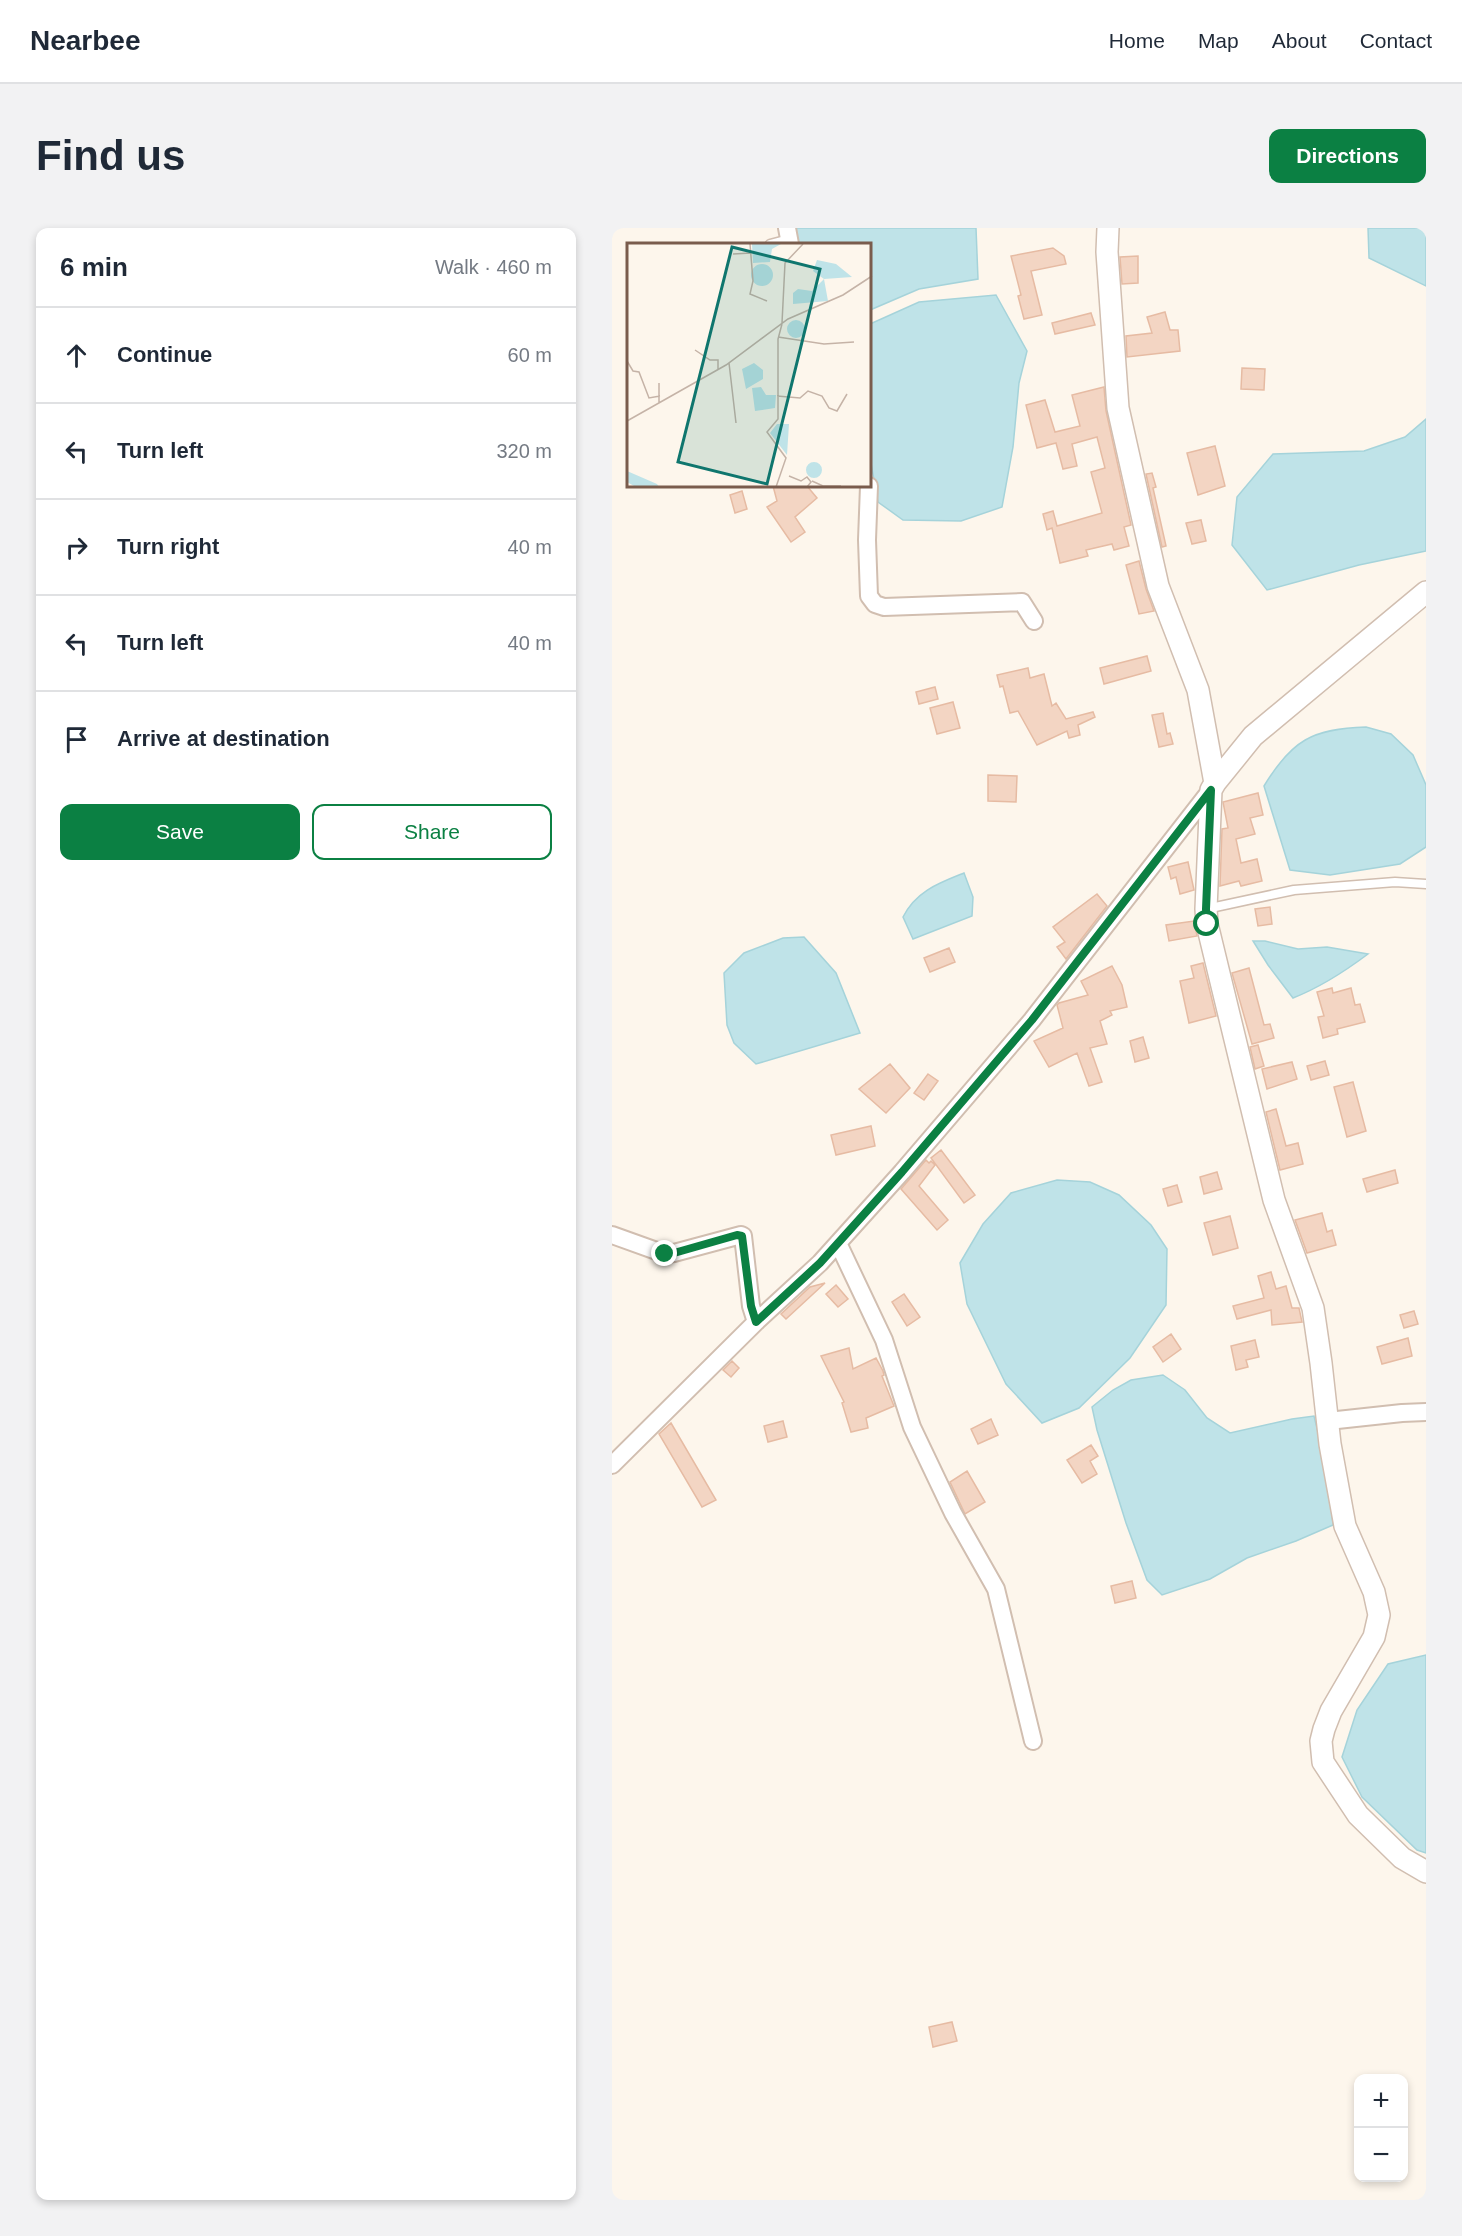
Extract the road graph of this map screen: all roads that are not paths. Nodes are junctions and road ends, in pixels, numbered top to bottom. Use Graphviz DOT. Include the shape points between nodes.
graph roads {
  1 [pos="1108,228"];
  2 [pos="789,237"];
  3 [pos="773,243"];
  4 [pos="869,488"];
  5 [pos="1426,592"];
  6 [pos="1034,621"];
  7 [pos="1213,787"];
  8 [pos="1426,884"];
  9 [pos="1206,909"];
  10 [pos="612,1235"];
  11 [pos="838,1243"];
  12 [pos="756,1322"];
  13 [pos="1426,1413"];
  14 [pos="1328,1421"];
  15 [pos="612,1465"];
  16 [pos="1033,1740"];
  17 [pos="1426,1872"];
  1 -- 7 [label="street" via="1118,408 1158,586 1198,690"];
  2 -- 3 [label="lane"];
  4 -- 6 [label="street" via="869,596 875,603 884,608 1023,602"];
  5 -- 7 [label="street" via="1253,736"];
  7 -- 9 [label="street"];
  7 -- 11 [label="street" via="1032,1020"];
  8 -- 9 [label="lane" via="1395,882 1294,890"];
  9 -- 14 [label="street" via="1274,1200 1312,1308"];
  10 -- 12 [label="street" via="665,1254 741,1235"];
  11 -- 12 [label="street"];
  11 -- 16 [label="street" via="884,1340 912,1427 953,1513 996,1589"];
  12 -- 15 [label="street"];
  13 -- 14 [label="street"];
  14 -- 17 [label="street" via="1345,1526 1374,1592 1379,1615 1374,1637 1331,1711 1321,1754 1358,1815 1402,1858"];
}
